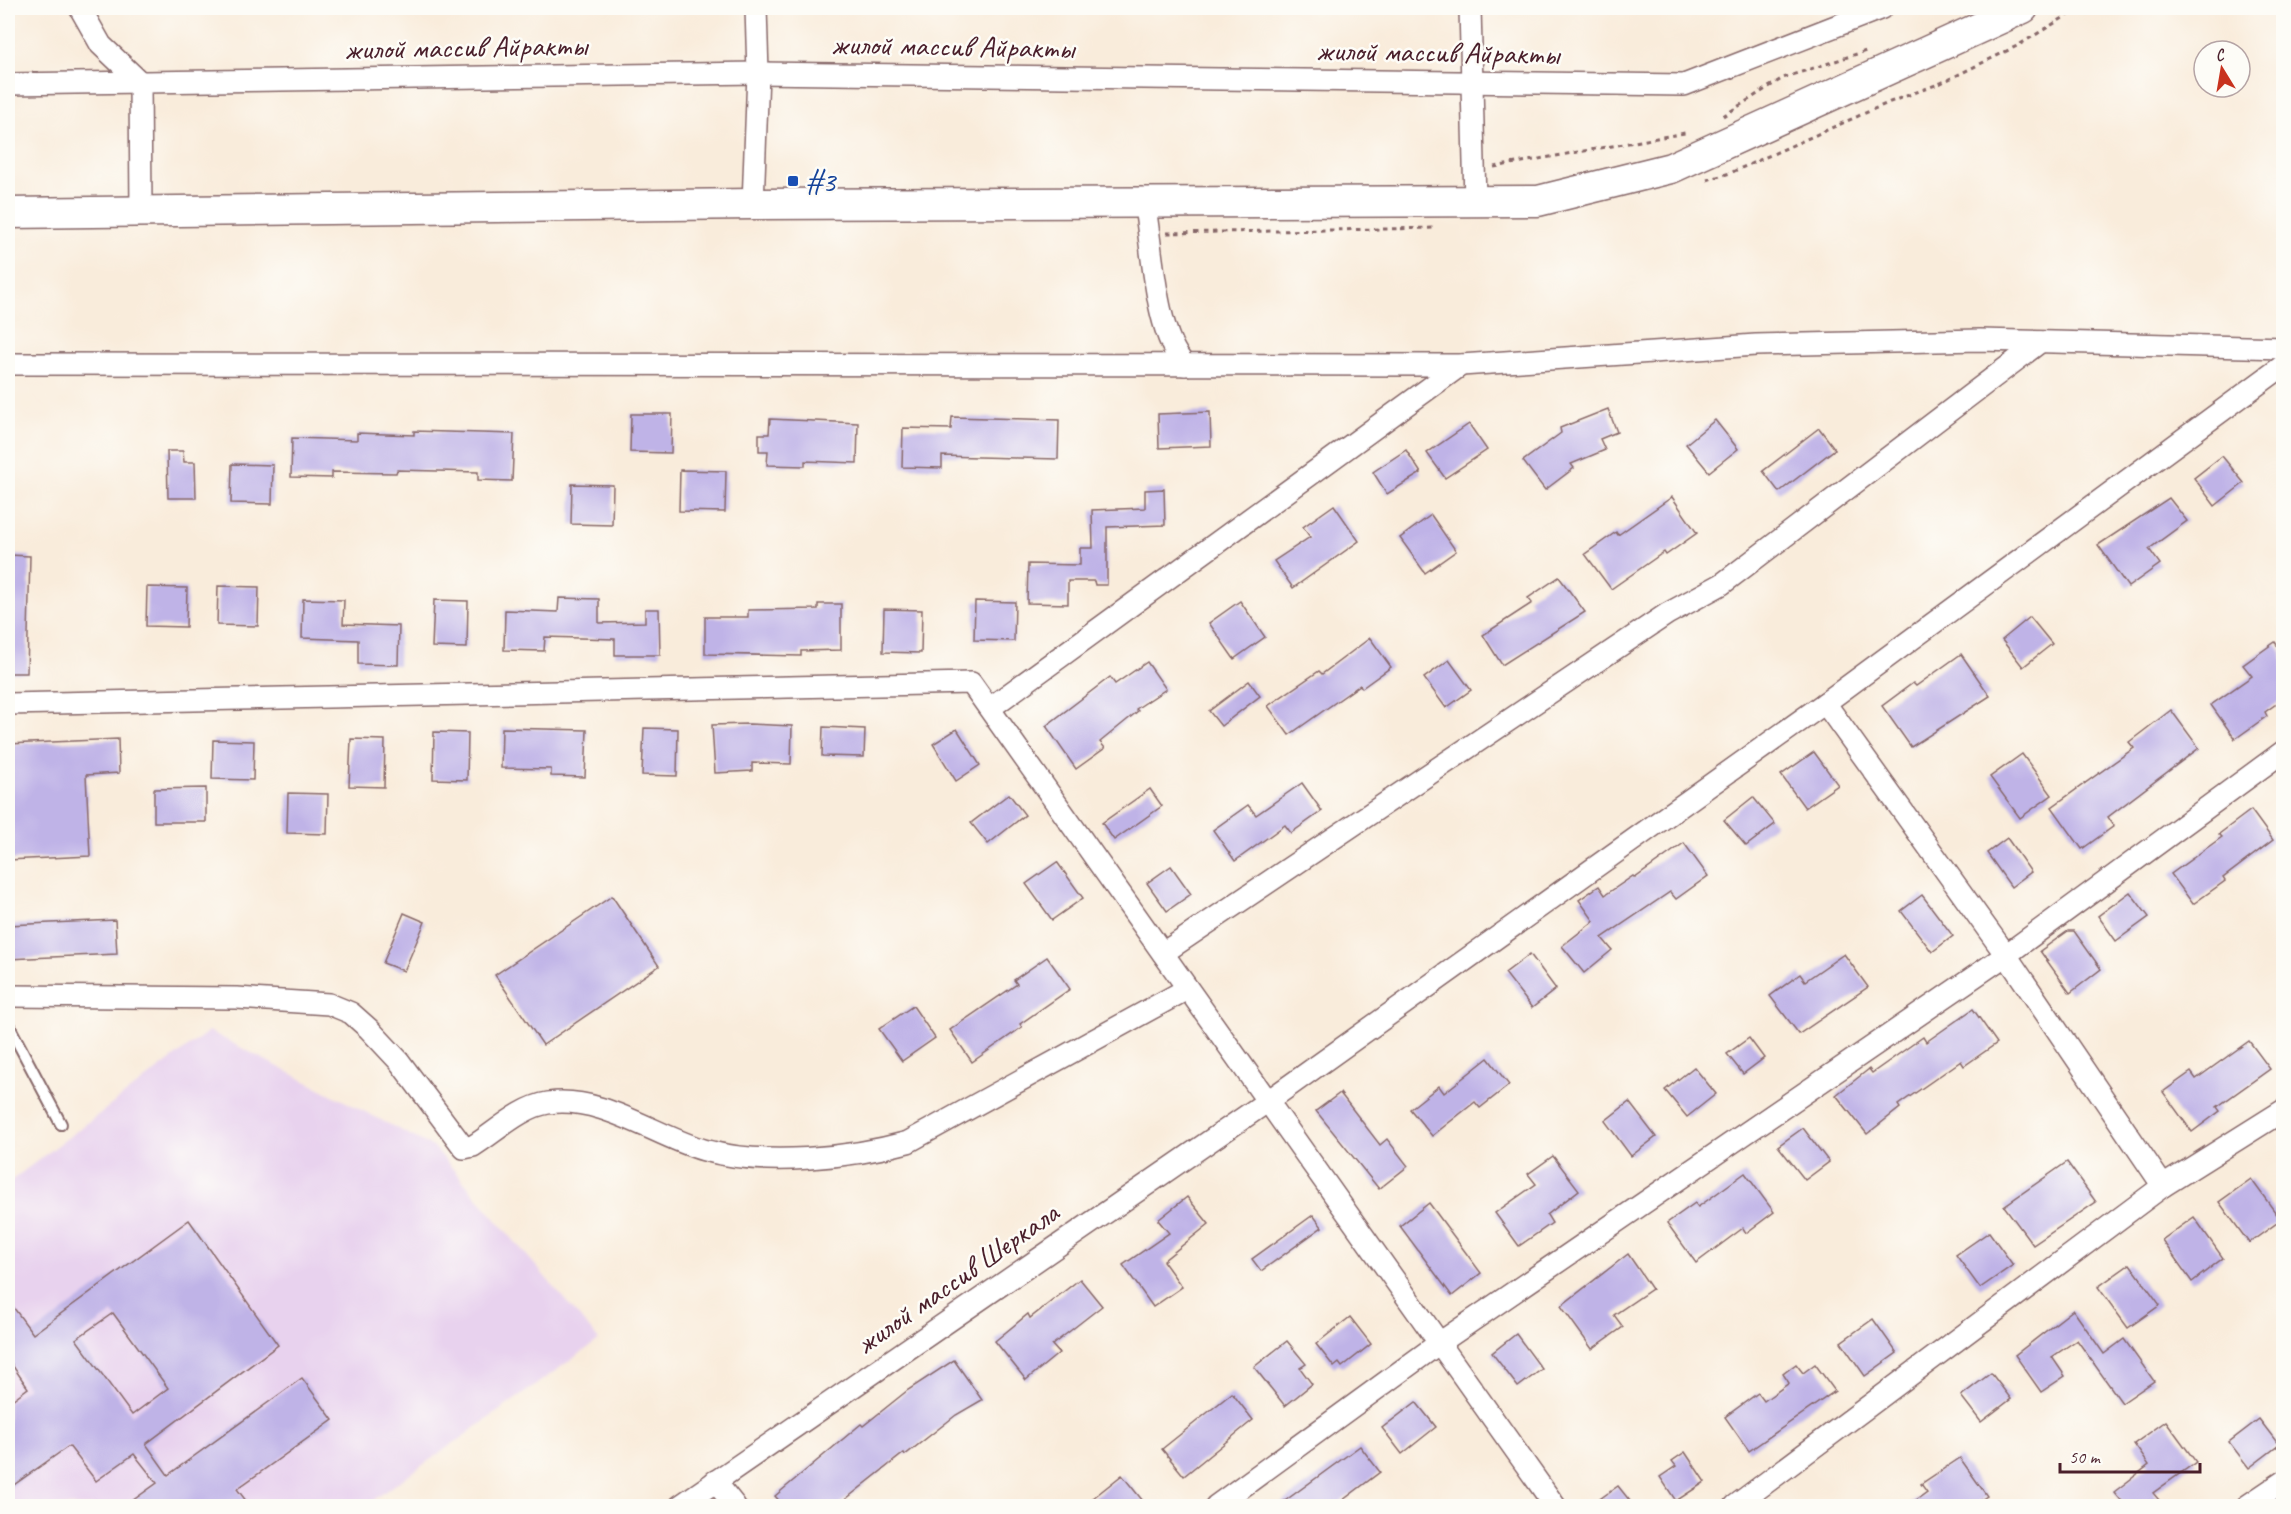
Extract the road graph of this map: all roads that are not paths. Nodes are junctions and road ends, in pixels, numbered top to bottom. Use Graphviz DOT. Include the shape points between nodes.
graph roads {
  1 [pos="80,8"];
  2 [pos="756,8"];
  3 [pos="1470,8"];
  4 [pos="1882,8"];
  5 [pos="2023,8"];
  6 [pos="758,73"];
  7 [pos="140,82"];
  8 [pos="1472,83"];
  9 [pos="8,84"];
  10 [pos="1475,201"];
  11 [pos="1144,202"];
  12 [pos="753,204"];
  13 [pos="141,211"];
  14 [pos="8,213"];
  15 [pos="2040,342"];
  16 [pos="2283,348"];
  17 [pos="8,364"];
  18 [pos="1185,364"];
  19 [pos="1461,365"];
  20 [pos="2283,365"];
  21 [pos="1825,702"];
  22 [pos="8,704"];
  23 [pos="990,708"];
  24 [pos="2283,751"];
  25 [pos="1163,953"];
  26 [pos="2006,955"];
  27 [pos="1187,989"];
  28 [pos="8,996"];
  29 [pos="8,1024"];
  30 [pos="1268,1101"];
  31 [pos="2283,1110"];
  32 [pos="61,1124"];
  33 [pos="2163,1186"];
  34 [pos="1438,1344"];
  35 [pos="716,1481"];
  36 [pos="2283,1481"];
  37 [pos="680,1506"];
  38 [pos="735,1506"];
  39 [pos="1216,1506"];
  40 [pos="1555,1506"];
  41 [pos="1735,1506"];
  42 [pos="2247,1506"];
  1 -- 7 [label="street" via="101,45"];
  2 -- 6 [label="street"];
  3 -- 8 [label="street"];
  4 -- 8 [label="street, жилой массив Айракты" via="1684,85"];
  5 -- 10 [label="main road" via="1671,168 1538,201"];
  6 -- 7 [label="street, жилой массив Айракты"];
  6 -- 8 [label="street, жилой массив Айракты"];
  6 -- 12 [label="street"];
  7 -- 9 [label="street, жилой массив Айракты"];
  7 -- 13 [label="street"];
  8 -- 10 [label="street"];
  10 -- 11 [label="main road"];
  11 -- 12 [label="main road"];
  11 -- 18 [label="street" via="1163,324 1174,353"];
  12 -- 13 [label="main road"];
  13 -- 14 [label="main road"];
  15 -- 16 [label="street"];
  15 -- 19 [label="street" via="1756,345"];
  15 -- 25 [label="street" via="1722,584 1667,614"];
  17 -- 18 [label="street"];
  18 -- 19 [label="street"];
  19 -- 23 [label="street"];
  20 -- 21 [label="street, жилой массив Шеркала"];
  21 -- 26 [label="street"];
  21 -- 30 [label="street, жилой массив Шеркала"];
  22 -- 23 [label="street" via="971,683"];
  23 -- 25 [label="street"];
  24 -- 26 [label="street"];
  25 -- 27 [label="street"];
  26 -- 33 [label="street"];
  26 -- 34 [label="street"];
  27 -- 28 [label="street" via="908,1142 867,1153 757,1160 704,1150 618,1114 548,1103 526,1111 464,1148 399,1061 351,1013 329,1004 237,998"];
  27 -- 30 [label="street"];
  29 -- 32 [label="lane"];
  30 -- 34 [label="street"];
  30 -- 35 [label="street, жилой массив Шеркала"];
  31 -- 33 [label="street"];
  33 -- 41 [label="street"];
  34 -- 39 [label="street"];
  34 -- 40 [label="street"];
  35 -- 37 [label="street, жилой массив Шеркала"];
  35 -- 38 [label="street"];
  36 -- 42 [label="street"];
}
